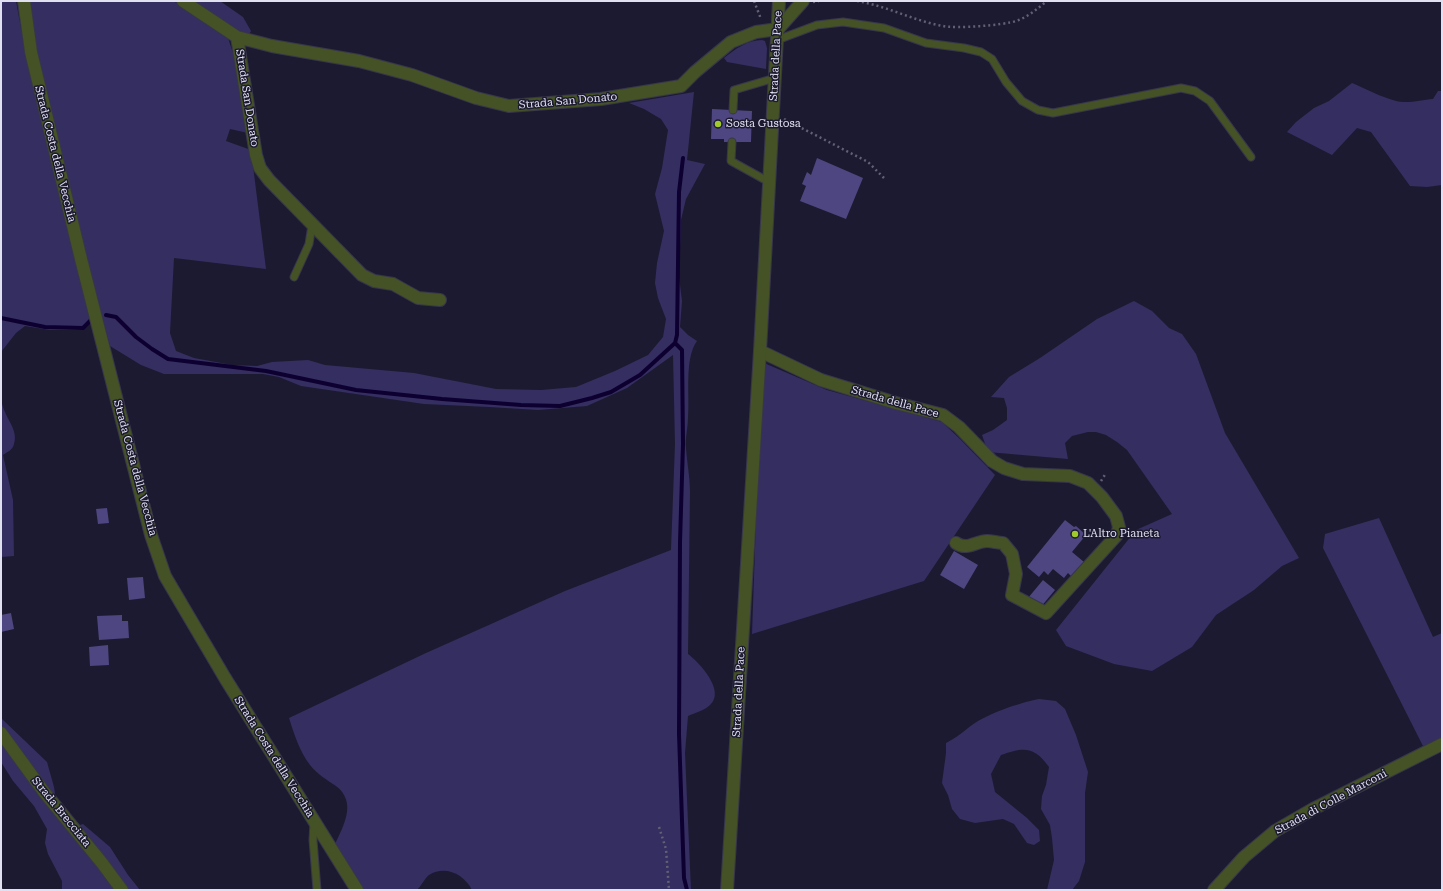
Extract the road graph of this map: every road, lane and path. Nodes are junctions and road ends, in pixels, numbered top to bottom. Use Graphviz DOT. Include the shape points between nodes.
graph roads {
  1 [pos="24,1"];
  2 [pos="183,1"];
  3 [pos="754,1"];
  4 [pos="779,1"];
  5 [pos="803,1"];
  6 [pos="857,1"];
  7 [pos="1046,1"];
  8 [pos="765,31"];
  9 [pos="777,35"];
  10 [pos="238,37"];
  11 [pos="775,78"];
  12 [pos="733,110"];
  13 [pos="773,113"];
  14 [pos="732,142"];
  15 [pos="1251,157"];
  16 [pos="886,180"];
  17 [pos="769,182"];
  18 [pos="312,224"];
  19 [pos="294,277"];
  20 [pos="440,300"];
  21 [pos="760,351"];
  22 [pos="956,543"];
  23 [pos="1,733"];
  24 [pos="1442,744"];
  25 [pos="314,821"];
  26 [pos="659,827"];
  27 [pos="120,889"];
  28 [pos="318,890"];
  29 [pos="357,890"];
  30 [pos="669,890"];
  31 [pos="727,890"];
  32 [pos="1214,890"];
  1 -- 25 [label="street, Strada Costa della Vecchia" via="31,52 79,251 151,535 165,576"];
  2 -- 10 [label="street, Strada San Donato"];
  3 -- 8 [label="path"];
  4 -- 9 [label="street, Strada della Pace"];
  5 -- 9 [label="street"];
  6 -- 7 [label="path" via="944,27 1005,24 1017,21 1032,14"];
  8 -- 9 [label="street, Strada San Donato"];
  8 -- 10 [label="street, Strada San Donato" via="731,42 681,86 601,99 509,106 359,61 272,46"];
  9 -- 11 [label="street, Strada della Pace"];
  9 -- 15 [label="lane" via="817,25 843,22 884,28 926,44 981,52 992,59 1022,101 1038,110 1052,113 1180,88 1195,91 1210,101"];
  10 -- 18 [label="street, Strada San Donato" via="260,168"];
  11 -- 12 [label="lane" via="734,90"];
  11 -- 13 [label="street, Strada della Pace"];
  13 -- 16 [label="path" via="868,162"];
  13 -- 17 [label="street, Strada della Pace"];
  14 -- 17 [label="lane" via="731,161"];
  17 -- 21 [label="street, Strada della Pace"];
  18 -- 19 [label="lane" via="309,244"];
  18 -- 20 [label="street, Strada San Donato" via="362,275 374,281 393,284 418,298"];
  21 -- 22 [label="street, Strada della Pace" via="821,380 943,415 959,427 992,461 1004,468 1023,474 1070,476 1088,483 1116,516 1119,527 1117,535 1046,613 1012,595 1016,574 1012,554 1003,543 986,541 968,546"];
  21 -- 31 [label="street, Strada della Pace"];
  23 -- 27 [label="street, Strada Brecciata"];
  24 -- 32 [label="street, Strada di Colle Marconi" via="1275,831 1244,857"];
  25 -- 28 [label="lane" via="313,840"];
  25 -- 29 [label="street, Strada Costa della Vecchia"];
  26 -- 30 [label="path" via="666,849"];
}
